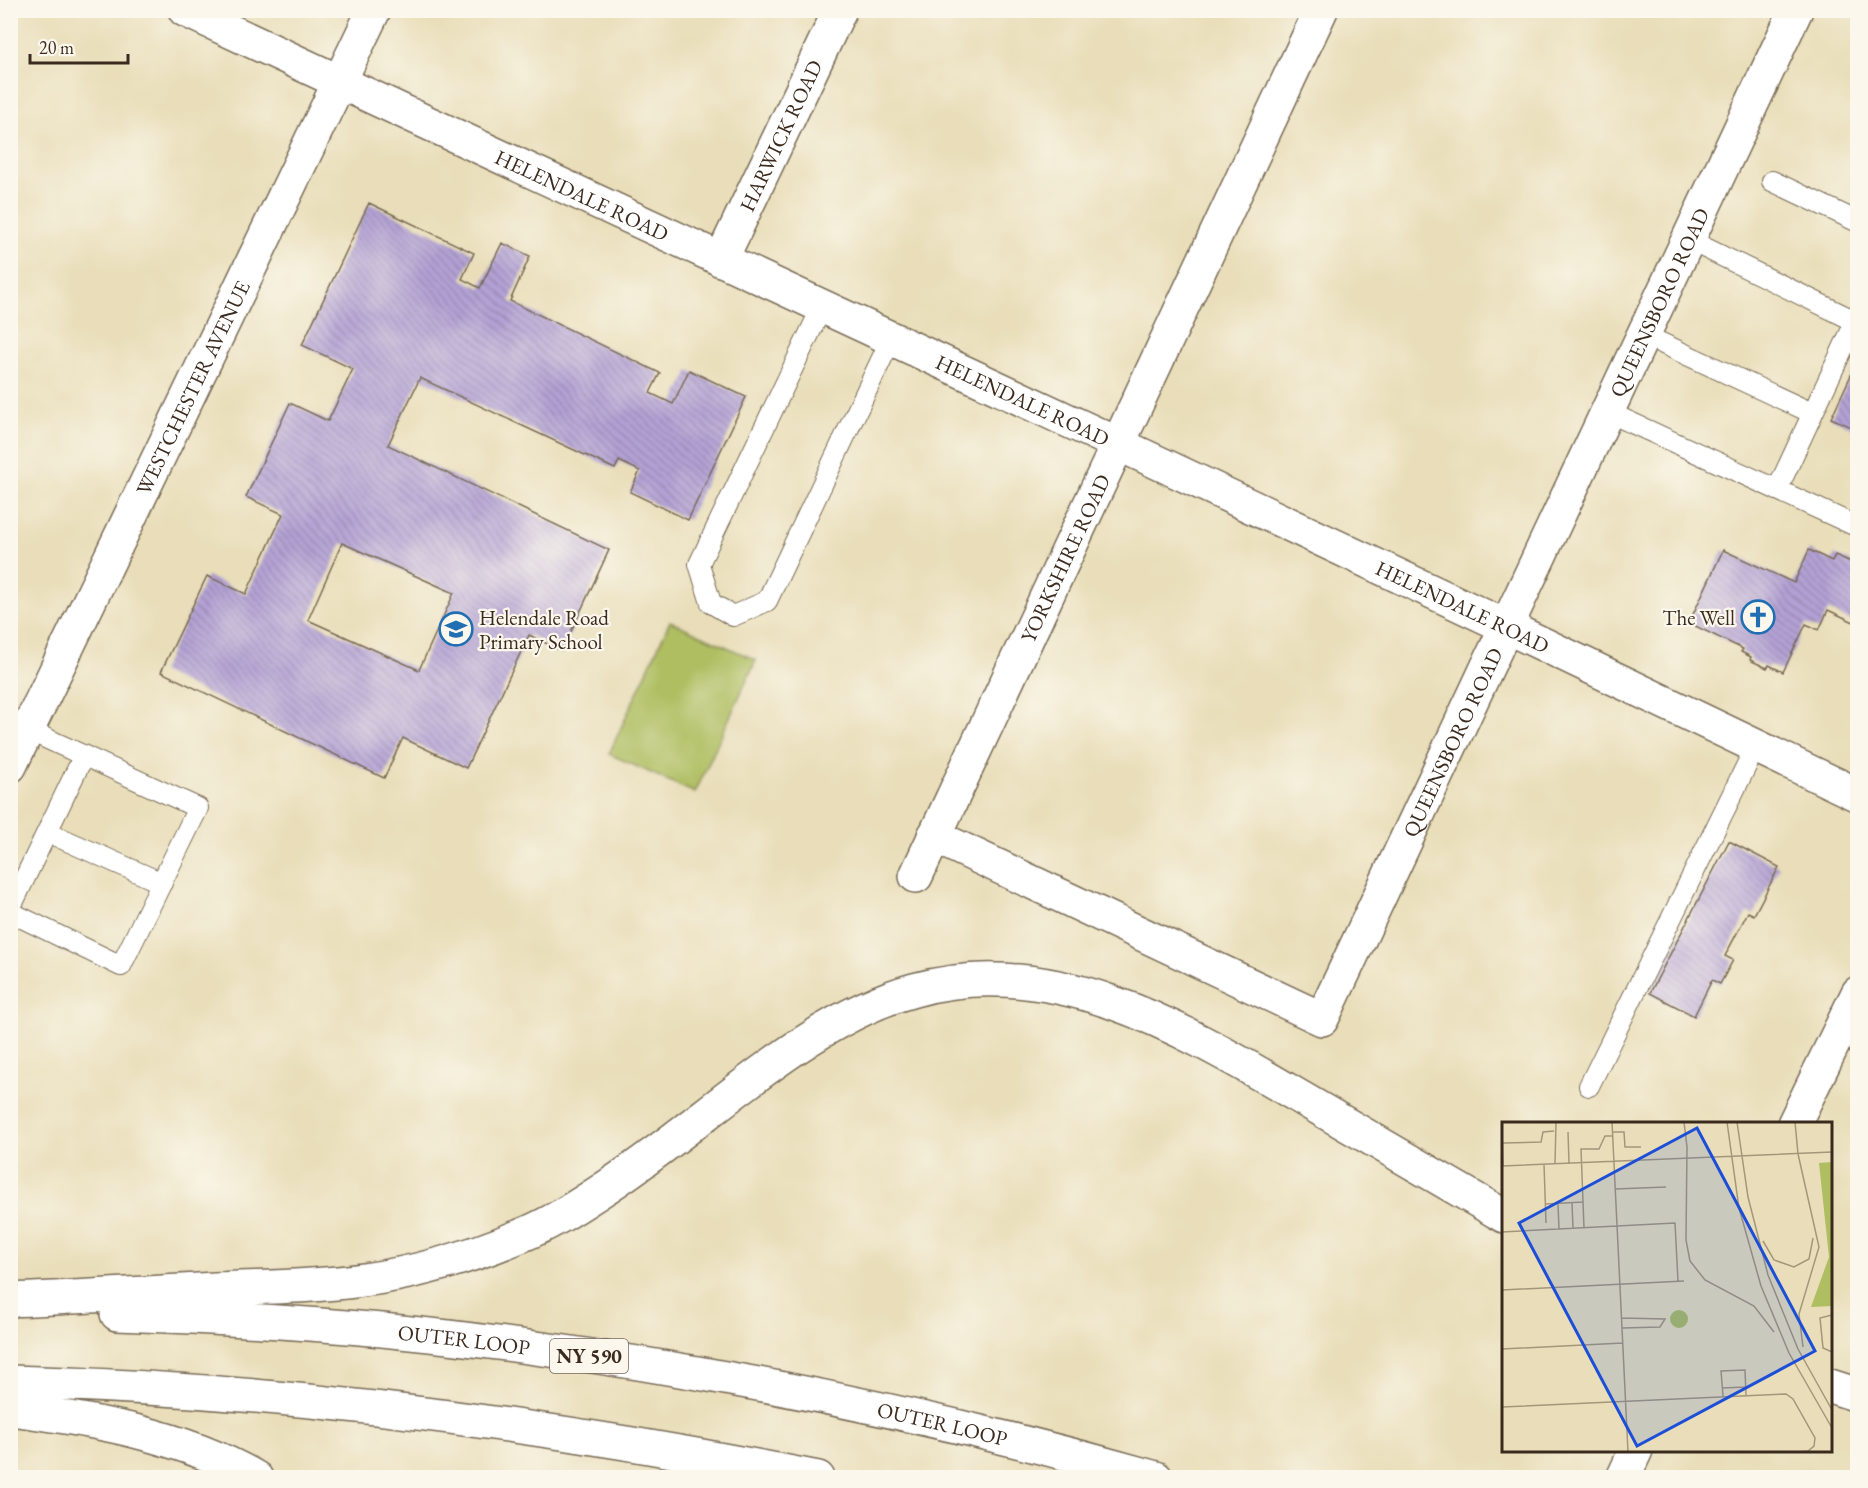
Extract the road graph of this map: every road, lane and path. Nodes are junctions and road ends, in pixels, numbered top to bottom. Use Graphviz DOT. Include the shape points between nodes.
graph roads {
  1 [pos="185,10"];
  2 [pos="374,10"];
  3 [pos="840,10"];
  4 [pos="1321,10"];
  5 [pos="1796,10"];
  6 [pos="340,83"];
  7 [pos="1772,181"];
  8 [pos="1857,222"];
  9 [pos="1689,240"];
  10 [pos="722,260"];
  11 [pos="822,307"];
  12 [pos="1856,318"];
  13 [pos="1644,335"];
  14 [pos="891,339"];
  15 [pos="1608,412"];
  16 [pos="1812,413"];
  17 [pos="1118,444"];
  18 [pos="1777,490"];
  19 [pos="1857,527"];
  20 [pos="1507,627"];
  21 [pos="28,730"];
  22 [pos="1756,746"];
  23 [pos="84,756"];
  24 [pos="10,766"];
  25 [pos="1857,795"];
  26 [pos="47,832"];
  27 [pos="934,836"];
  28 [pos="916,876"];
  29 [pos="162,883"];
  30 [pos="10,911"];
  31 [pos="1857,993"];
  32 [pos="1589,1086"];
  33 [pos="1795,1122"];
  34 [pos="1502,1215"];
  35 [pos="10,1300"];
  36 [pos="10,1311"];
  37 [pos="10,1382"];
  38 [pos="1832,1387"];
  39 [pos="1857,1395"];
  40 [pos="10,1409"];
  41 [pos="1635,1452"];
  42 [pos="256,1478"];
  43 [pos="818,1478"];
  44 [pos="1156,1478"];
  45 [pos="1623,1478"];
  1 -- 6 [label="main road, HELENDALE ROAD"];
  2 -- 6 [label="main road, WESTCHESTER AVENUE"];
  3 -- 10 [label="main road, HARWICK ROAD"];
  4 -- 17 [label="main road, YORKSHIRE ROAD"];
  5 -- 9 [label="main road, QUEENSBORO ROAD"];
  6 -- 10 [label="main road, HELENDALE ROAD"];
  6 -- 21 [label="main road, WESTCHESTER AVENUE"];
  7 -- 8 [label="lane"];
  9 -- 12 [label="lane"];
  9 -- 13 [label="main road, QUEENSBORO ROAD"];
  10 -- 11 [label="main road, HELENDALE ROAD"];
  11 -- 14 [label="main road, HELENDALE ROAD"];
  11 -- 14 [label="lane" via="699,564 711,603 733,616 767,601"];
  12 -- 16 [label="lane"];
  13 -- 15 [label="main road, QUEENSBORO ROAD"];
  13 -- 16 [label="lane"];
  14 -- 17 [label="main road, HELENDALE ROAD"];
  15 -- 18 [label="lane"];
  15 -- 20 [label="main road, QUEENSBORO ROAD"];
  16 -- 18 [label="lane"];
  17 -- 20 [label="main road, HELENDALE ROAD"];
  17 -- 27 [label="main road, YORKSHIRE ROAD"];
  18 -- 19 [label="lane"];
  20 -- 22 [label="main road, HELENDALE ROAD"];
  20 -- 27 [label="main road, QUEENSBORO ROAD" via="1322,1019"];
  21 -- 23 [label="lane"];
  21 -- 24 [label="main road, WESTCHESTER AVENUE"];
  22 -- 25 [label="main road, HELENDALE ROAD"];
  22 -- 32 [label="lane"];
  23 -- 26 [label="lane"];
  23 -- 29 [label="lane" via="198,808"];
  26 -- 29 [label="lane"];
  26 -- 30 [label="lane"];
  27 -- 28 [label="main road, YORKSHIRE ROAD"];
  29 -- 30 [label="lane" via="121,966"];
  31 -- 33 [label="main road"];
  34 -- 35 [label="main road" via="1220,1051 1154,1018 1111,1001 1056,987 1001,980 957,981 913,990 845,1018 784,1056 643,1162 573,1209 527,1234 484,1250 420,1270 358,1281"];
  36 -- 44 [label="main road, OUTER LOOP / NY 590" via="263,1320 405,1332 558,1352 852,1403 967,1428"];
  37 -- 43 [label="main road" via="173,1389 372,1407 596,1437"];
  38 -- 39 [label="main road"];
  40 -- 42 [label="main road" via="170,1440 221,1459"];
  41 -- 45 [label="main road"];
}
